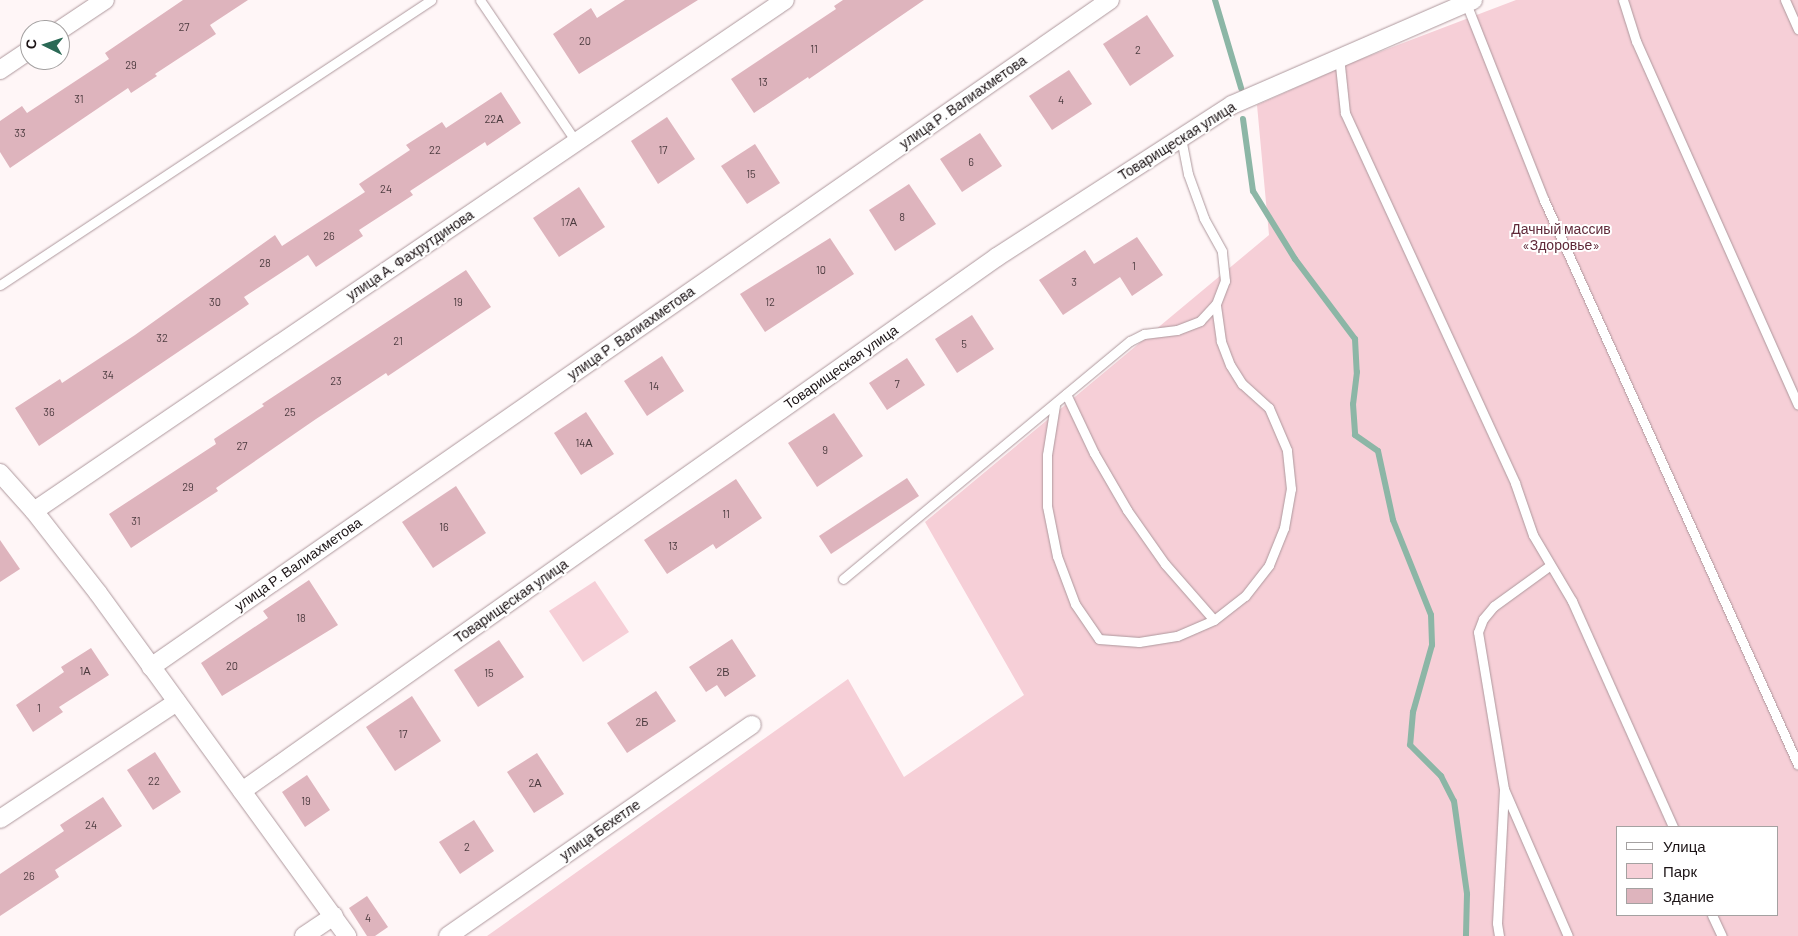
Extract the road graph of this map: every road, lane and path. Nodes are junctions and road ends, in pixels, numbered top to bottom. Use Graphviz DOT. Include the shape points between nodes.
graph roads {
  1 [pos="105,0"];
  2 [pos="431,0"];
  3 [pos="480,0"];
  4 [pos="785,0"];
  5 [pos="1110,0"];
  6 [pos="1623,0"];
  7 [pos="1785,0"];
  8 [pos="1469,1"];
  9 [pos="70,23"];
  10 [pos="1798,29"];
  11 [pos="1339,56"];
  12 [pos="20,57"];
  13 [pos="0,70"];
  14 [pos="1181,138"];
  15 [pos="576,142"];
  16 [pos="0,285"];
  17 [pos="1216,304"];
  18 [pos="1066,394"];
  19 [pos="1055,404"];
  20 [pos="1798,405"];
  21 [pos="3,481"];
  22 [pos="34,510"];
  23 [pos="1549,566"];
  24 [pos="843,579"];
  25 [pos="1214,620"];
  26 [pos="151,667"];
  27 [pos="177,702"];
  28 [pos="752,724"];
  29 [pos="1798,765"];
  30 [pos="1504,789"];
  31 [pos="242,791"];
  32 [pos="0,820"];
  33 [pos="1673,826"];
  34 [pos="334,916"];
  35 [pos="1712,916"];
  36 [pos="304,936"];
  37 [pos="347,936"];
  38 [pos="448,936"];
  39 [pos="1499,936"];
  40 [pos="1568,936"];
  41 [pos="1722,936"];
  1 -- 9 [label="street"];
  2 -- 16 [label="lane"];
  3 -- 15 [label="lane"];
  4 -- 15 [label="street, улица А. Фахрутдинова"];
  5 -- 26 [label="street, улица Р. Валиахметова"];
  6 -- 20 [label="lane" via="1636,41"];
  7 -- 10 [label="lane"];
  8 -- 11 [label="street, Товарищеская улица"];
  8 -- 29 [label="lane" via="1544,200"];
  11 -- 14 [label="street, Товарищеская улица" via="1232,105"];
  11 -- 23 [label="lane" via="1345,113 1515,483 1533,535"];
  12 -- 13 [label="street"];
  14 -- 17 [label="lane" via="1188,174 1204,218 1222,251 1225,280"];
  14 -- 31 [label="street, Товарищеская улица" via="997,257"];
  15 -- 22 [label="street, улица А. Фахрутдинова"];
  17 -- 18 [label="lane" via="1200,321 1177,330 1144,334 1130,341"];
  17 -- 25 [label="lane" via="1221,341 1230,365 1242,384 1269,408 1287,450 1291,489 1284,528 1269,565 1245,596"];
  18 -- 19 [label="lane"];
  18 -- 25 [label="lane" via="1094,454 1127,510 1165,564"];
  19 -- 24 [label="lane"];
  19 -- 25 [label="lane" via="1046,455 1047,506 1055,548 1075,604 1099,639 1139,642 1177,636"];
  21 -- 22 [label="street"];
  22 -- 26 [label="street"];
  23 -- 30 [label="lane" via="1494,606 1483,618 1478,632"];
  23 -- 33 [label="lane" via="1572,601"];
  26 -- 27 [label="street"];
  27 -- 31 [label="street"];
  27 -- 32 [label="street"];
  28 -- 38 [label="street, улица Бехетле"];
  30 -- 39 [label="lane"];
  30 -- 40 [label="lane"];
  31 -- 34 [label="street"];
  34 -- 36 [label="street"];
  34 -- 37 [label="street"];
  35 -- 41 [label="lane"];
}
